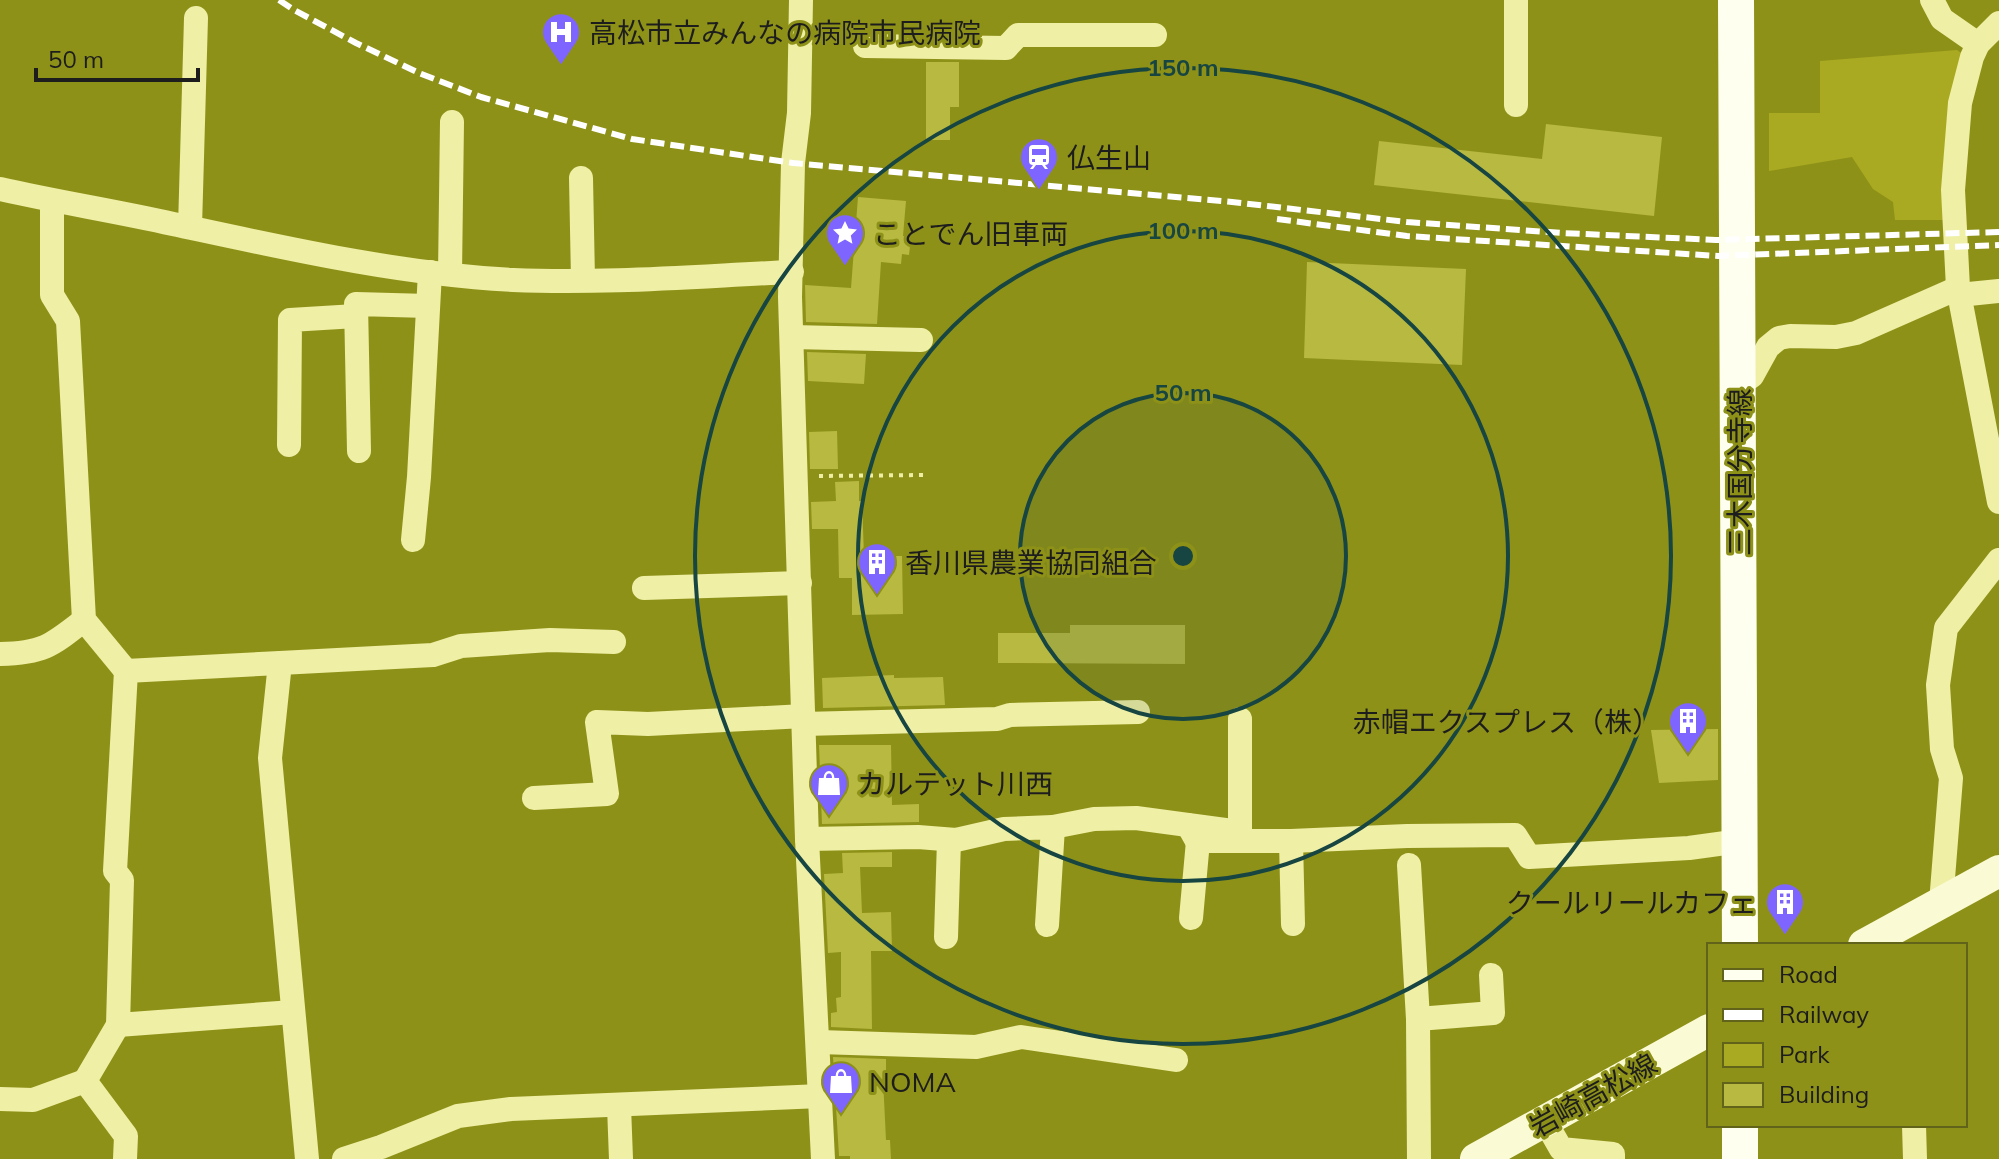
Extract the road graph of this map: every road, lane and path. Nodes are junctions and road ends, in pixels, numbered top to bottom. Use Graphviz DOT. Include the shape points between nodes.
graph roads {
  1 [pos="801,0"];
  2 [pos="1516,0"];
  3 [pos="1736,0"];
  4 [pos="1932,0"];
  5 [pos="196,18"];
  6 [pos="1999,23"];
  7 [pos="1155,35"];
  8 [pos="1978,44"];
  9 [pos="865,46"];
  10 [pos="1516,105"];
  11 [pos="452,122"];
  12 [pos="581,178"];
  13 [pos="0,189"];
  14 [pos="52,201"];
  15 [pos="190,227"];
  16 [pos="792,272"];
  17 [pos="440,273"];
  18 [pos="583,280"];
  19 [pos="1958,291"];
  20 [pos="1999,291"];
  21 [pos="428,306"];
  22 [pos="356,316"];
  23 [pos="792,337"];
  24 [pos="921,340"];
  25 [pos="1739,385"];
  26 [pos="289,445"];
  27 [pos="359,451"];
  28 [pos="925,475"];
  29 [pos="797,476"];
  30 [pos="1999,502"];
  31 [pos="413,540"];
  32 [pos="1999,560"];
  33 [pos="800,583"];
  34 [pos="644,588"];
  35 [pos="84,620"];
  36 [pos="614,642"];
  37 [pos="0,654"];
  38 [pos="280,663"];
  39 [pos="126,671"];
  40 [pos="1138,712"];
  41 [pos="1240,719"];
  42 [pos="804,720"];
  43 [pos="534,798"];
  44 [pos="1053,827"];
  45 [pos="1193,833"];
  46 [pos="807,839"];
  47 [pos="949,840"];
  48 [pos="1291,841"];
  49 [pos="1740,841"];
  50 [pos="1409,865"];
  51 [pos="1999,871"];
  52 [pos="1941,903"];
  53 [pos="1191,918"];
  54 [pos="1293,924"];
  55 [pos="1047,925"];
  56 [pos="1911,932"];
  57 [pos="946,937"];
  58 [pos="1740,943"];
  59 [pos="1871,943"];
  60 [pos="1491,975"];
  61 [pos="293,1012"];
  62 [pos="1418,1019"];
  63 [pos="118,1025"];
  64 [pos="1707,1031"];
  65 [pos="819,1042"];
  66 [pos="1176,1060"];
  67 [pos="85,1081"];
  68 [pos="821,1096"];
  69 [pos="0,1099"];
  70 [pos="619,1106"];
  71 [pos="1545,1121"];
  72 [pos="1740,1127"];
  73 [pos="1914,1127"];
  74 [pos="125,1159"];
  75 [pos="307,1159"];
  76 [pos="345,1159"];
  77 [pos="621,1159"];
  78 [pos="823,1159"];
  79 [pos="1419,1159"];
  80 [pos="1476,1159"];
  81 [pos="1613,1159"];
  82 [pos="1740,1159"];
  83 [pos="1915,1159"];
  1 -- 16 [label="street"];
  2 -- 10 [label="street"];
  3 -- 25 [label="main road, 三木国分寺線"];
  4 -- 8 [label="street" via="1942,19"];
  5 -- 15 [label="street"];
  6 -- 8 [label="street"];
  7 -- 9 [label="street" via="1018,35 1006,48"];
  8 -- 19 [label="street" via="1960,103 1953,190"];
  11 -- 17 [label="street"];
  12 -- 18 [label="street"];
  13 -- 14 [label="street"];
  14 -- 15 [label="street"];
  14 -- 35 [label="street" via="52,295 68,321"];
  15 -- 17 [label="street" via="354,262"];
  16 -- 18 [label="street"];
  16 -- 23 [label="street"];
  17 -- 18 [label="street"];
  17 -- 21 [label="street"];
  19 -- 20 [label="street"];
  19 -- 25 [label="street" via="1856,333 1779,338 1752,376"];
  19 -- 30 [label="street"];
  21 -- 22 [label="street" via="356,304"];
  21 -- 31 [label="street"];
  22 -- 26 [label="street" via="290,320"];
  22 -- 27 [label="street"];
  23 -- 24 [label="street"];
  23 -- 29 [label="street"];
  25 -- 49 [label="main road, 三木国分寺線"];
  28 -- 29 [label="path"];
  29 -- 33 [label="street"];
  32 -- 52 [label="street" via="1946,628 1938,685 1942,749 1951,778"];
  33 -- 34 [label="street"];
  33 -- 42 [label="street"];
  35 -- 37 [label="street" via="54,644"];
  35 -- 39 [label="street"];
  36 -- 38 [label="street" via="550,640 461,646 433,655"];
  38 -- 39 [label="street"];
  38 -- 61 [label="street" via="270,758"];
  39 -- 63 [label="street" via="115,871 122,880"];
  40 -- 42 [label="street"];
  41 -- 45 [label="street" via="1240,832"];
  42 -- 43 [label="street" via="597,722 607,794"];
  42 -- 46 [label="street"];
  44 -- 45 [label="street" via="1136,818"];
  44 -- 47 [label="street" via="1004,829"];
  44 -- 55 [label="street"];
  45 -- 48 [label="street"];
  45 -- 53 [label="street"];
  46 -- 47 [label="street"];
  46 -- 65 [label="street"];
  47 -- 57 [label="street"];
  48 -- 49 [label="street" via="1515,835 1529,857"];
  48 -- 54 [label="street"];
  49 -- 58 [label="main road, 三木国分寺線"];
  50 -- 62 [label="street"];
  51 -- 52 [label="main road"];
  52 -- 56 [label="main road"];
  56 -- 59 [label="main road"];
  60 -- 62 [label="street" via="1493,1013"];
  61 -- 63 [label="street"];
  61 -- 75 [label="street"];
  62 -- 79 [label="street"];
  63 -- 67 [label="street"];
  64 -- 71 [label="main road, 岩崎高松線"];
  65 -- 66 [label="street" via="976,1047 1021,1037"];
  65 -- 68 [label="street"];
  67 -- 69 [label="street" via="33,1100"];
  67 -- 74 [label="street" via="126,1136"];
  68 -- 70 [label="street"];
  68 -- 78 [label="street"];
  70 -- 76 [label="street" via="458,1116"];
  70 -- 77 [label="street"];
  71 -- 80 [label="main road, 岩崎高松線"];
  71 -- 81 [label="street" via="1561,1149 1613,1154"];
  72 -- 82 [label="main road"];
  73 -- 83 [label="street"];
}
